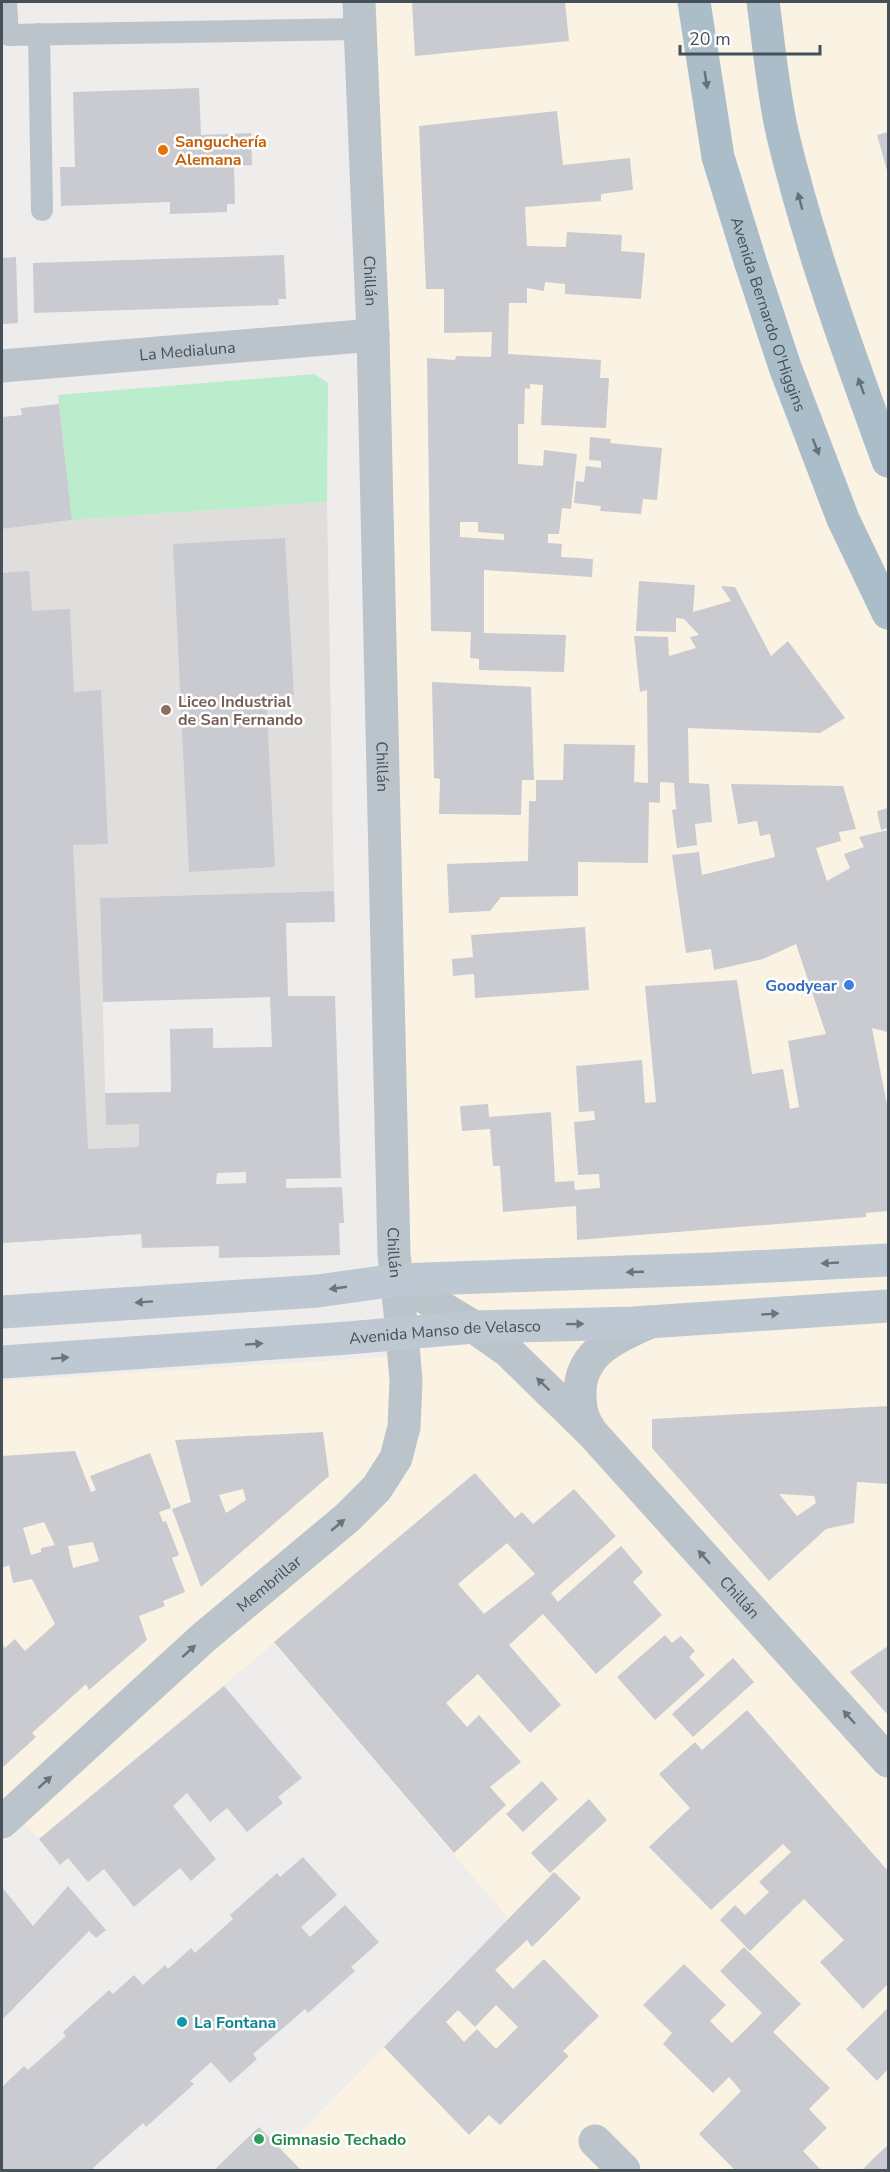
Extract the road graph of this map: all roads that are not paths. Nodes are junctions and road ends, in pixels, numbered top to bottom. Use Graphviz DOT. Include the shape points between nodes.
graph roads {
  1 [pos="6,2"];
  2 [pos="694,2"];
  3 [pos="763,2"];
  4 [pos="359,15"];
  5 [pos="39,34"];
  6 [pos="42,210"];
  7 [pos="373,335"];
  8 [pos="2,366"];
  9 [pos="888,461"];
  10 [pos="888,613"];
  11 [pos="888,1260"];
  12 [pos="396,1280"];
  13 [pos="888,1306"];
  14 [pos="2,1312"];
  15 [pos="650,1322"];
  16 [pos="474,1327"];
  17 [pos="402,1332"];
  18 [pos="2,1362"];
  19 [pos="593,1434"];
  20 [pos="888,1761"];
  21 [pos="2,1822"];
  22 [pos="595,2141"];
  23 [pos="624,2170"];
  1 -- 5 [label="lane" via="8,35"];
  2 -- 10 [label="main road, Avenida Bernardo O'Higgins, one-way" via="718,157 751,264 843,519"];
  9 -- 3 [label="main road, one-way" via="808,233 783,134"];
  4 -- 5 [label="lane"];
  4 -- 7 [label="street, Chillán"];
  5 -- 6 [label="lane"];
  7 -- 8 [label="street, La Medialuna"];
  7 -- 12 [label="street, Chillán"];
  11 -- 12 [label="main road, one-way"];
  12 -- 14 [label="main road, one-way" via="318,1291"];
  12 -- 16 [label="street, Chillán"];
  12 -- 17 [label="street, Membrillar"];
  15 -- 13 [label="main road, Avenida Manso de Velasco, one-way"];
  16 -- 15 [label="main road, Avenida Manso de Velasco, one-way"];
  15 -- 19 [label="street, Chillán" via="606,1344 583,1370 582,1417"];
  16 -- 17 [label="main road, Avenida Manso de Velasco"];
  19 -- 16 [label="street, Chillán, one-way" via="508,1351"];
  18 -- 17 [label="main road, Avenida Manso de Velasco, one-way"];
  21 -- 17 [label="street, Membrillar, one-way" via="203,1638 347,1518 377,1488 396,1458 404,1427"];
  20 -- 19 [label="street, Chillán, one-way"];
  22 -- 23 [label="street"];
}
